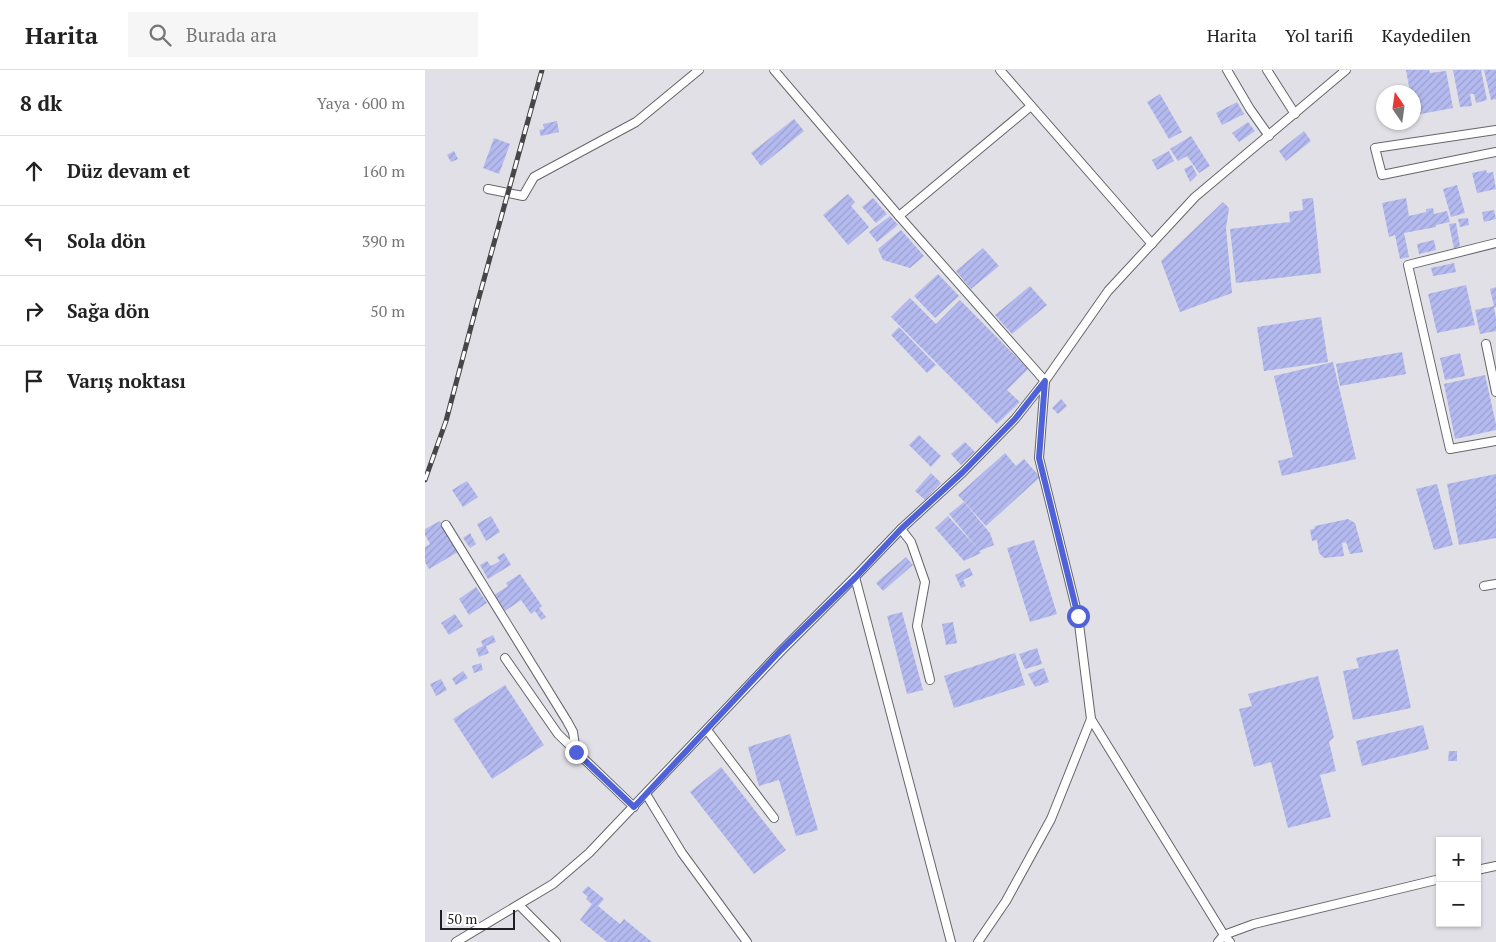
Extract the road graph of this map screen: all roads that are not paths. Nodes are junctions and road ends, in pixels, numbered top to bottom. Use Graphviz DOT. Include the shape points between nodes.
graph roads {
  1 [pos="699,70"];
  2 [pos="774,70"];
  3 [pos="1000,70"];
  4 [pos="1227,70"];
  5 [pos="1267,70"];
  6 [pos="1346,70"];
  7 [pos="1031,106"];
  8 [pos="1295,114"];
  9 [pos="1496,130"];
  10 [pos="1269,136"];
  11 [pos="1496,152"];
  12 [pos="488,189"];
  13 [pos="899,216"];
  14 [pos="1496,242"];
  15 [pos="1152,244"];
  16 [pos="1486,344"];
  17 [pos="1045,381"];
  18 [pos="1496,392"];
  19 [pos="1496,441"];
  20 [pos="445,525"];
  21 [pos="901,529"];
  22 [pos="855,578"];
  23 [pos="1496,584"];
  24 [pos="1484,586"];
  25 [pos="505,658"];
  26 [pos="930,680"];
  27 [pos="1091,719"];
  28 [pos="707,730"];
  29 [pos="576,752"];
  30 [pos="646,794"];
  31 [pos="634,807"];
  32 [pos="774,818"];
  33 [pos="1496,866"];
  34 [pos="1481,869"];
  35 [pos="1436,880"];
  36 [pos="519,905"];
  37 [pos="1223,935"];
  38 [pos="456,942"];
  39 [pos="556,942"];
  40 [pos="747,942"];
  41 [pos="951,942"];
  42 [pos="978,942"];
  43 [pos="1218,942"];
  44 [pos="1229,942"];
  1 -- 12 [label="street" via="636,122 534,177 523,196"];
  2 -- 13 [label="street"];
  3 -- 7 [label="street"];
  4 -- 10 [label="street"];
  5 -- 8 [label="street"];
  6 -- 8 [label="street"];
  7 -- 13 [label="street"];
  7 -- 15 [label="street"];
  8 -- 10 [label="street"];
  9 -- 11 [label="street" via="1375,148 1382,175"];
  10 -- 15 [label="street" via="1195,197"];
  13 -- 17 [label="street"];
  14 -- 19 [label="street" via="1408,265 1449,449"];
  15 -- 17 [label="street" via="1108,291"];
  16 -- 18 [label="street"];
  17 -- 21 [label="street" via="1015,419"];
  17 -- 27 [label="street" via="1039,458 1078,616"];
  20 -- 29 [label="street" via="567,721 573,732"];
  21 -- 22 [label="street"];
  21 -- 26 [label="street" via="911,542 925,582 917,626"];
  22 -- 28 [label="street" via="781,650"];
  22 -- 41 [label="street"];
  23 -- 24 [label="street"];
  25 -- 29 [label="street" via="558,734"];
  27 -- 37 [label="street"];
  27 -- 42 [label="street" via="1051,820 1006,901"];
  28 -- 30 [label="street"];
  28 -- 32 [label="street"];
  29 -- 31 [label="street"];
  30 -- 31 [label="street"];
  30 -- 40 [label="street" via="682,853"];
  31 -- 36 [label="street" via="553,884"];
  33 -- 34 [label="street"];
  35 -- 37 [label="street" via="1254,924"];
  36 -- 38 [label="street"];
  36 -- 39 [label="street"];
  37 -- 43 [label="street"];
  37 -- 44 [label="street"];
}
